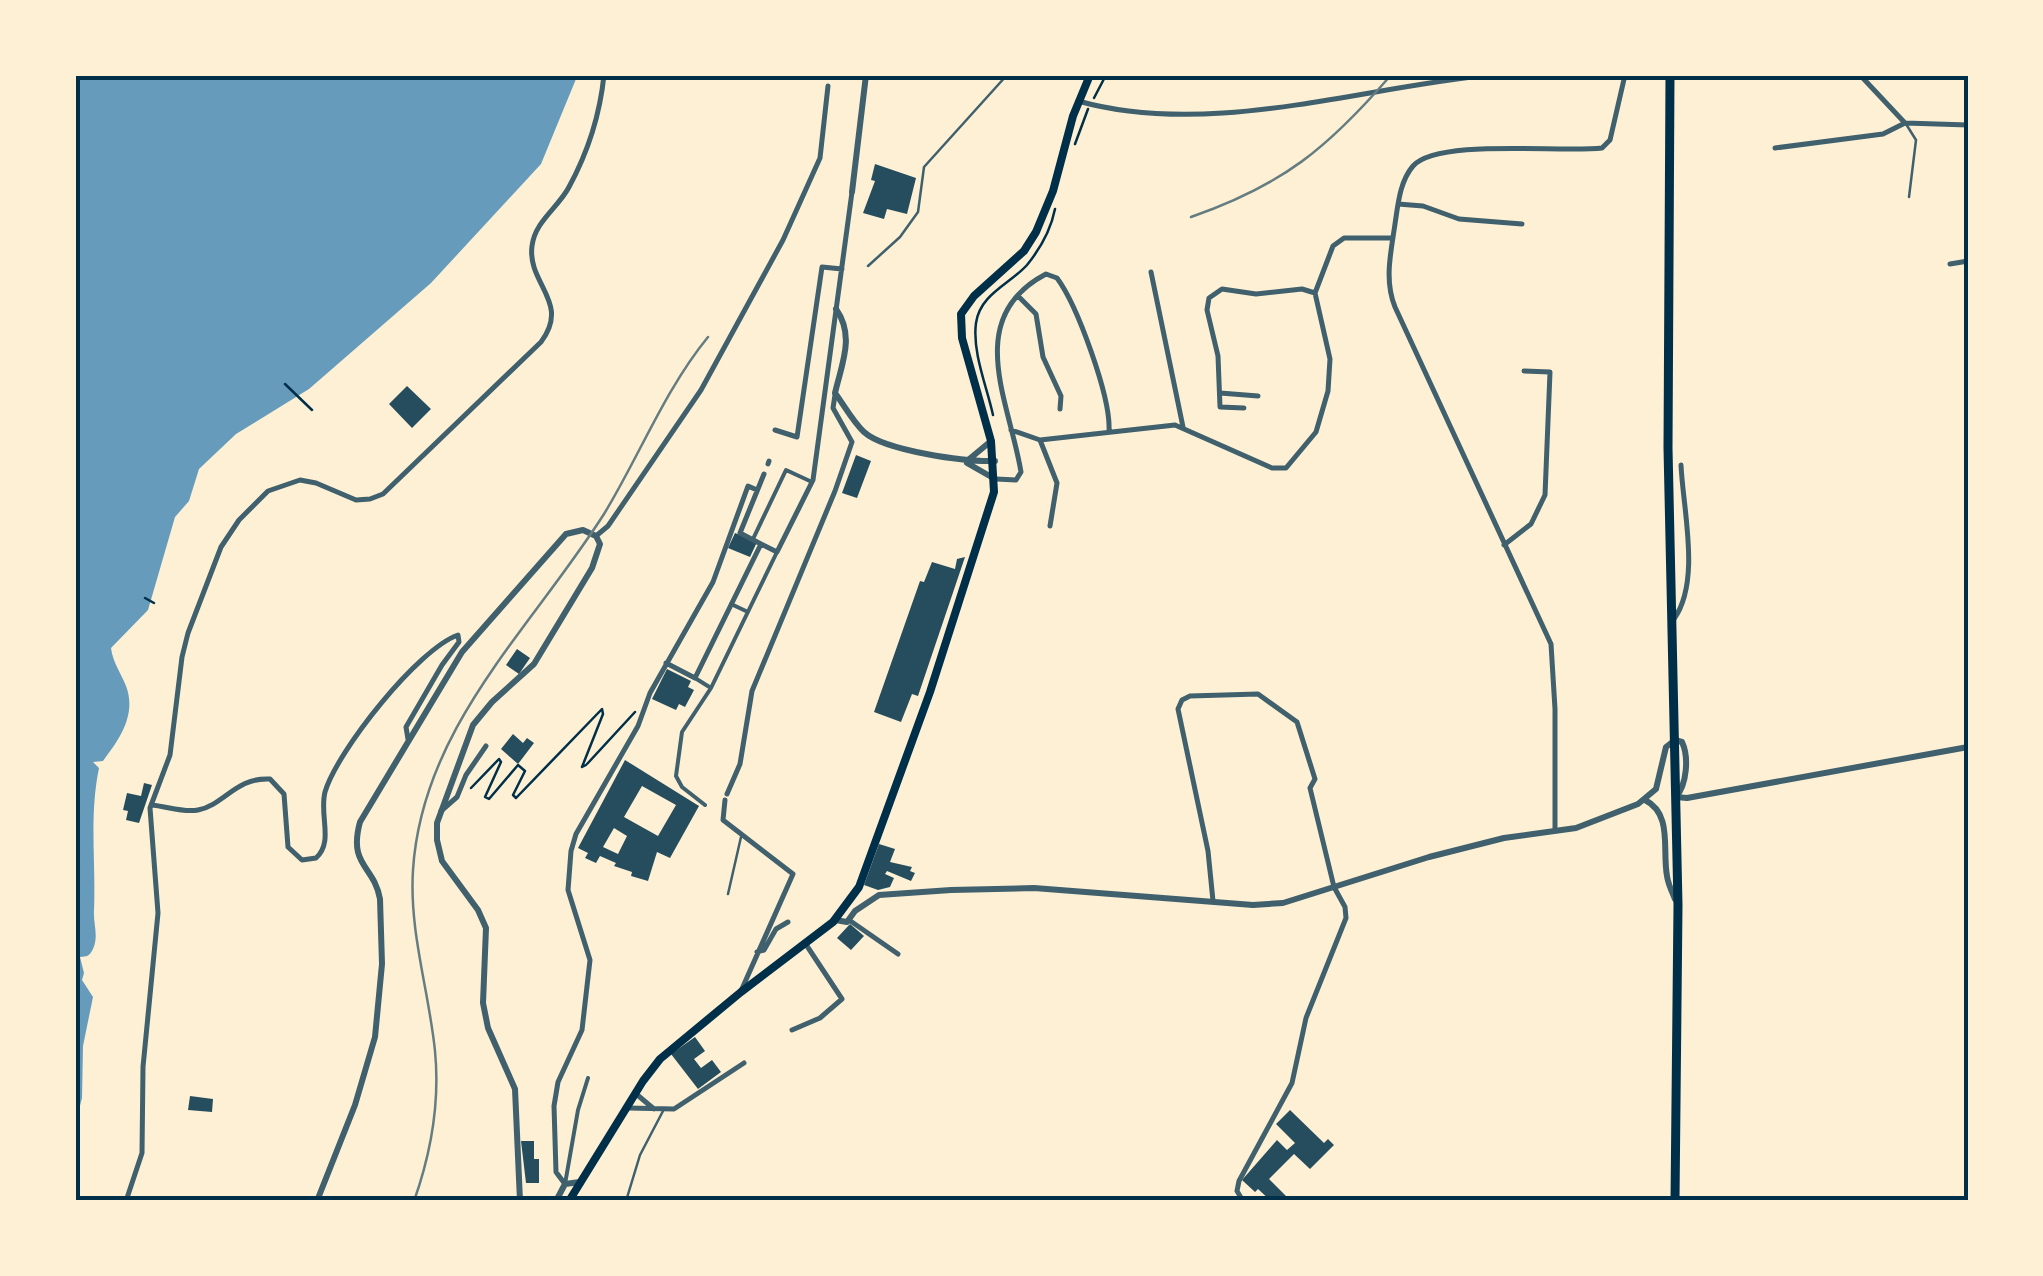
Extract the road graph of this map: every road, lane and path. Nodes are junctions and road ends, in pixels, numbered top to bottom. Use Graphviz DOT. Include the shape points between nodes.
graph roads {
  1 [pos="604,75"];
  2 [pos="866,75"];
  3 [pos="1008,75"];
  4 [pos="1090,75"];
  5 [pos="1106,75"];
  6 [pos="1490,75"];
  7 [pos="1625,75"];
  8 [pos="1670,75"];
  9 [pos="1860,75"];
  10 [pos="828,86"];
  11 [pos="1078,101"];
  12 [pos="1091,104"];
  13 [pos="1905,123"];
  14 [pos="1968,125"];
  15 [pos="1775,148"];
  16 [pos="1070,155"];
  17 [pos="852,192"];
  18 [pos="1909,197"];
  19 [pos="1057,202"];
  20 [pos="1398,204"];
  21 [pos="1522,224"];
  22 [pos="1393,238"];
  23 [pos="1968,261"];
  24 [pos="1950,264"];
  25 [pos="868,266"];
  26 [pos="842,269"];
  27 [pos="1151,272"];
  28 [pos="1315,293"];
  29 [pos="1018,296"];
  30 [pos="836,309"];
  31 [pos="1524,370"];
  32 [pos="285,384"];
  33 [pos="836,393"];
  34 [pos="1220,393"];
  35 [pos="1258,396"];
  36 [pos="1244,408"];
  37 [pos="312,410"];
  38 [pos="1060,410"];
  39 [pos="995,424"];
  40 [pos="1184,428"];
  41 [pos="774,430"];
  42 [pos="1011,430"];
  43 [pos="1109,431"];
  44 [pos="1040,440"];
  45 [pos="991,442"];
  46 [pos="994,461"];
  47 [pos="966,462"];
  48 [pos="1681,465"];
  49 [pos="764,474"];
  50 [pos="996,479"];
  51 [pos="812,482"];
  52 [pos="757,490"];
  53 [pos="1050,526"];
  54 [pos="596,536"];
  55 [pos="753,539"];
  56 [pos="761,544"];
  57 [pos="1504,545"];
  58 [pos="778,552"];
  59 [pos="145,598"];
  60 [pos="154,603"];
  61 [pos="730,604"];
  62 [pos="748,612"];
  63 [pos="1672,622"];
  64 [pos="666,663"];
  65 [pos="695,678"];
  66 [pos="711,688"];
  67 [pos="647,702"];
  68 [pos="408,739"];
  69 [pos="1675,740"];
  70 [pos="486,746"];
  71 [pos="1968,747"];
  72 [pos="468,786"];
  73 [pos="1676,797"];
  74 [pos="1642,802"];
  75 [pos="150,805"];
  76 [pos="706,805"];
  77 [pos="438,812"];
  78 [pos="716,815"];
  79 [pos="723,820"];
  80 [pos="1555,832"];
  81 [pos="742,834"];
  82 [pos="1334,887"];
  83 [pos="728,894"];
  84 [pos="1214,901"];
  85 [pos="1678,905"];
  86 [pos="835,920"];
  87 [pos="849,920"];
  88 [pos="788,922"];
  89 [pos="805,944"];
  90 [pos="757,952"];
  91 [pos="898,954"];
  92 [pos="740,992"];
  93 [pos="792,1030"];
  94 [pos="744,1062"];
  95 [pos="588,1078"];
  96 [pos="636,1093"];
  97 [pos="646,1103"];
  98 [pos="626,1108"];
  99 [pos="654,1109"];
  100 [pos="643,1111"];
  101 [pos="663,1111"];
  102 [pos="581,1181"];
  103 [pos="565,1184"];
  104 [pos="126,1201"];
  105 [pos="317,1201"];
  106 [pos="520,1201"];
  107 [pos="556,1201"];
  108 [pos="569,1201"];
  109 [pos="626,1201"];
  110 [pos="1243,1201"];
  111 [pos="1675,1201"];
  1 -- 75 [label="street" via="591,136 532,246 552,312 541,342 380,496 352,500 316,483 293,481 264,494 230,533 186,641 170,755"];
  2 -- 17 [label="street"];
  3 -- 25 [label="lane" via="924,167 918,212"];
  4 -- 11 [label="main road"];
  5 -- 12 [label="path"];
  6 -- 12 [label="street" via="1201,116"];
  7 -- 20 [label="street" via="1605,147 1428,156 1408,173"];
  8 -- 63 [label="main road"];
  9 -- 13 [label="street"];
  10 -- 54 [label="street" via="821,153 782,240 701,390"];
  11 -- 12 [label="street"];
  11 -- 45 [label="main road" via="1036,232 961,314"];
  12 -- 16 [label="path"];
  13 -- 14 [label="street"];
  13 -- 15 [label="street" via="1886,133"];
  13 -- 18 [label="lane" via="1916,140"];
  17 -- 26 [label="street"];
  19 -- 39 [label="path" via="1027,264 992,293 978,316"];
  20 -- 21 [label="street" via="1460,220"];
  20 -- 22 [label="street"];
  22 -- 28 [label="street" via="1338,240"];
  22 -- 57 [label="street" via="1392,300"];
  23 -- 24 [label="street"];
  26 -- 30 [label="street"];
  26 -- 41 [label="street" via="822,267 797,437"];
  27 -- 40 [label="street"];
  28 -- 34 [label="street" via="1226,289 1212,296 1207,310"];
  28 -- 40 [label="street" via="1330,359 1327,396 1316,432 1292,463 1272,468"];
  29 -- 38 [label="street" via="1036,314"];
  29 -- 42 [label="street" via="1003,316 998,343"];
  29 -- 43 [label="street" via="1046,274 1062,284 1107,400"];
  30 -- 33 [label="street" via="848,334"];
  30 -- 51 [label="street"];
  31 -- 57 [label="street" via="1550,372 1546,486 1534,520"];
  32 -- 37 [label="path"];
  33 -- 47 [label="street" via="864,432"];
  33 -- 79 [label="street" via="833,408 852,442 752,691"];
  34 -- 35 [label="street"];
  34 -- 36 [label="street" via="1220,407"];
  40 -- 43 [label="street"];
  42 -- 44 [label="street"];
  42 -- 50 [label="street" via="1021,475"];
  43 -- 44 [label="street"];
  44 -- 53 [label="street" via="1057,483"];
  45 -- 46 [label="main road"];
  45 -- 47 [label="street"];
  46 -- 47 [label="street"];
  46 -- 50 [label="main road"];
  47 -- 50 [label="street"];
  48 -- 63 [label="street" via="1689,570"];
  49 -- 52 [label="street"];
  50 -- 86 [label="main road" via="930,692 859,887"];
  51 -- 55 [label="street" via="786,470"];
  51 -- 58 [label="street"];
  52 -- 55 [label="street" via="740,533"];
  52 -- 64 [label="street" via="748,486 713,582"];
  54 -- 68 [label="street" via="577,529 566,534 475,635"];
  54 -- 77 [label="street" via="600,548 592,568 534,664 472,726"];
  55 -- 56 [label="street"];
  56 -- 58 [label="street"];
  56 -- 61 [label="street"];
  57 -- 80 [label="street" via="1553,654"];
  58 -- 62 [label="street"];
  59 -- 60 [label="path"];
  61 -- 62 [label="street"];
  61 -- 65 [label="street"];
  62 -- 66 [label="street"];
  63 -- 69 [label="main road"];
  64 -- 65 [label="street"];
  64 -- 67 [label="street"];
  65 -- 66 [label="street"];
  66 -- 76 [label="street" via="682,732 676,767 677,780"];
  67 -- 72 [label="path" via="586,768 602,709 516,798 525,771 518,765 485,798 499,759"];
  67 -- 103 [label="street" via="570,855 568,890 590,960 582,1030 554,1106 556,1172"];
  68 -- 75 [label="street" via="406,727 458,635 417,665 352,740 326,787 325,846 313,860 300,859 288,847 284,798 270,779 234,788 199,810"];
  68 -- 105 [label="street" via="358,831 358,858 380,899 380,1005 360,1093"];
  69 -- 73 [label="main road"];
  69 -- 74 [label="street" via="1667,745 1658,786"];
  70 -- 77 [label="street" via="457,798"];
  71 -- 73 [label="street"];
  73 -- 85 [label="main road"];
  74 -- 80 [label="street"];
  74 -- 85 [label="street" via="1662,818 1667,875"];
  75 -- 104 [label="street" via="158,914 142,1153"];
  77 -- 106 [label="street" via="440,856 486,931 483,1003 515,1089"];
  78 -- 79 [label="street"];
  79 -- 81 [label="street"];
  80 -- 82 [label="street" via="1504,838"];
  81 -- 83 [label="lane"];
  81 -- 90 [label="street" via="794,874"];
  82 -- 84 [label="street" via="1272,905"];
  82 -- 84 [label="street" via="1298,722 1258,694 1185,698 1178,712"];
  82 -- 110 [label="street" via="1345,907 1343,928 1306,1018 1292,1083 1238,1186"];
  84 -- 87 [label="street" via="1034,888 936,891 876,896"];
  85 -- 111 [label="main road"];
  86 -- 87 [label="street"];
  86 -- 89 [label="main road"];
  87 -- 91 [label="street"];
  88 -- 90 [label="street"];
  89 -- 92 [label="main road"];
  89 -- 93 [label="street" via="842,999"];
  90 -- 92 [label="street"];
  92 -- 96 [label="main road" via="660,1060"];
  94 -- 101 [label="street"];
  95 -- 103 [label="street"];
  96 -- 97 [label="street"];
  96 -- 98 [label="main road"];
  97 -- 99 [label="street"];
  97 -- 100 [label="street"];
  98 -- 100 [label="street"];
  98 -- 102 [label="main road"];
  99 -- 100 [label="street"];
  99 -- 101 [label="street"];
  101 -- 109 [label="lane"];
  102 -- 103 [label="street"];
  102 -- 108 [label="main road"];
  103 -- 107 [label="street"];
}
